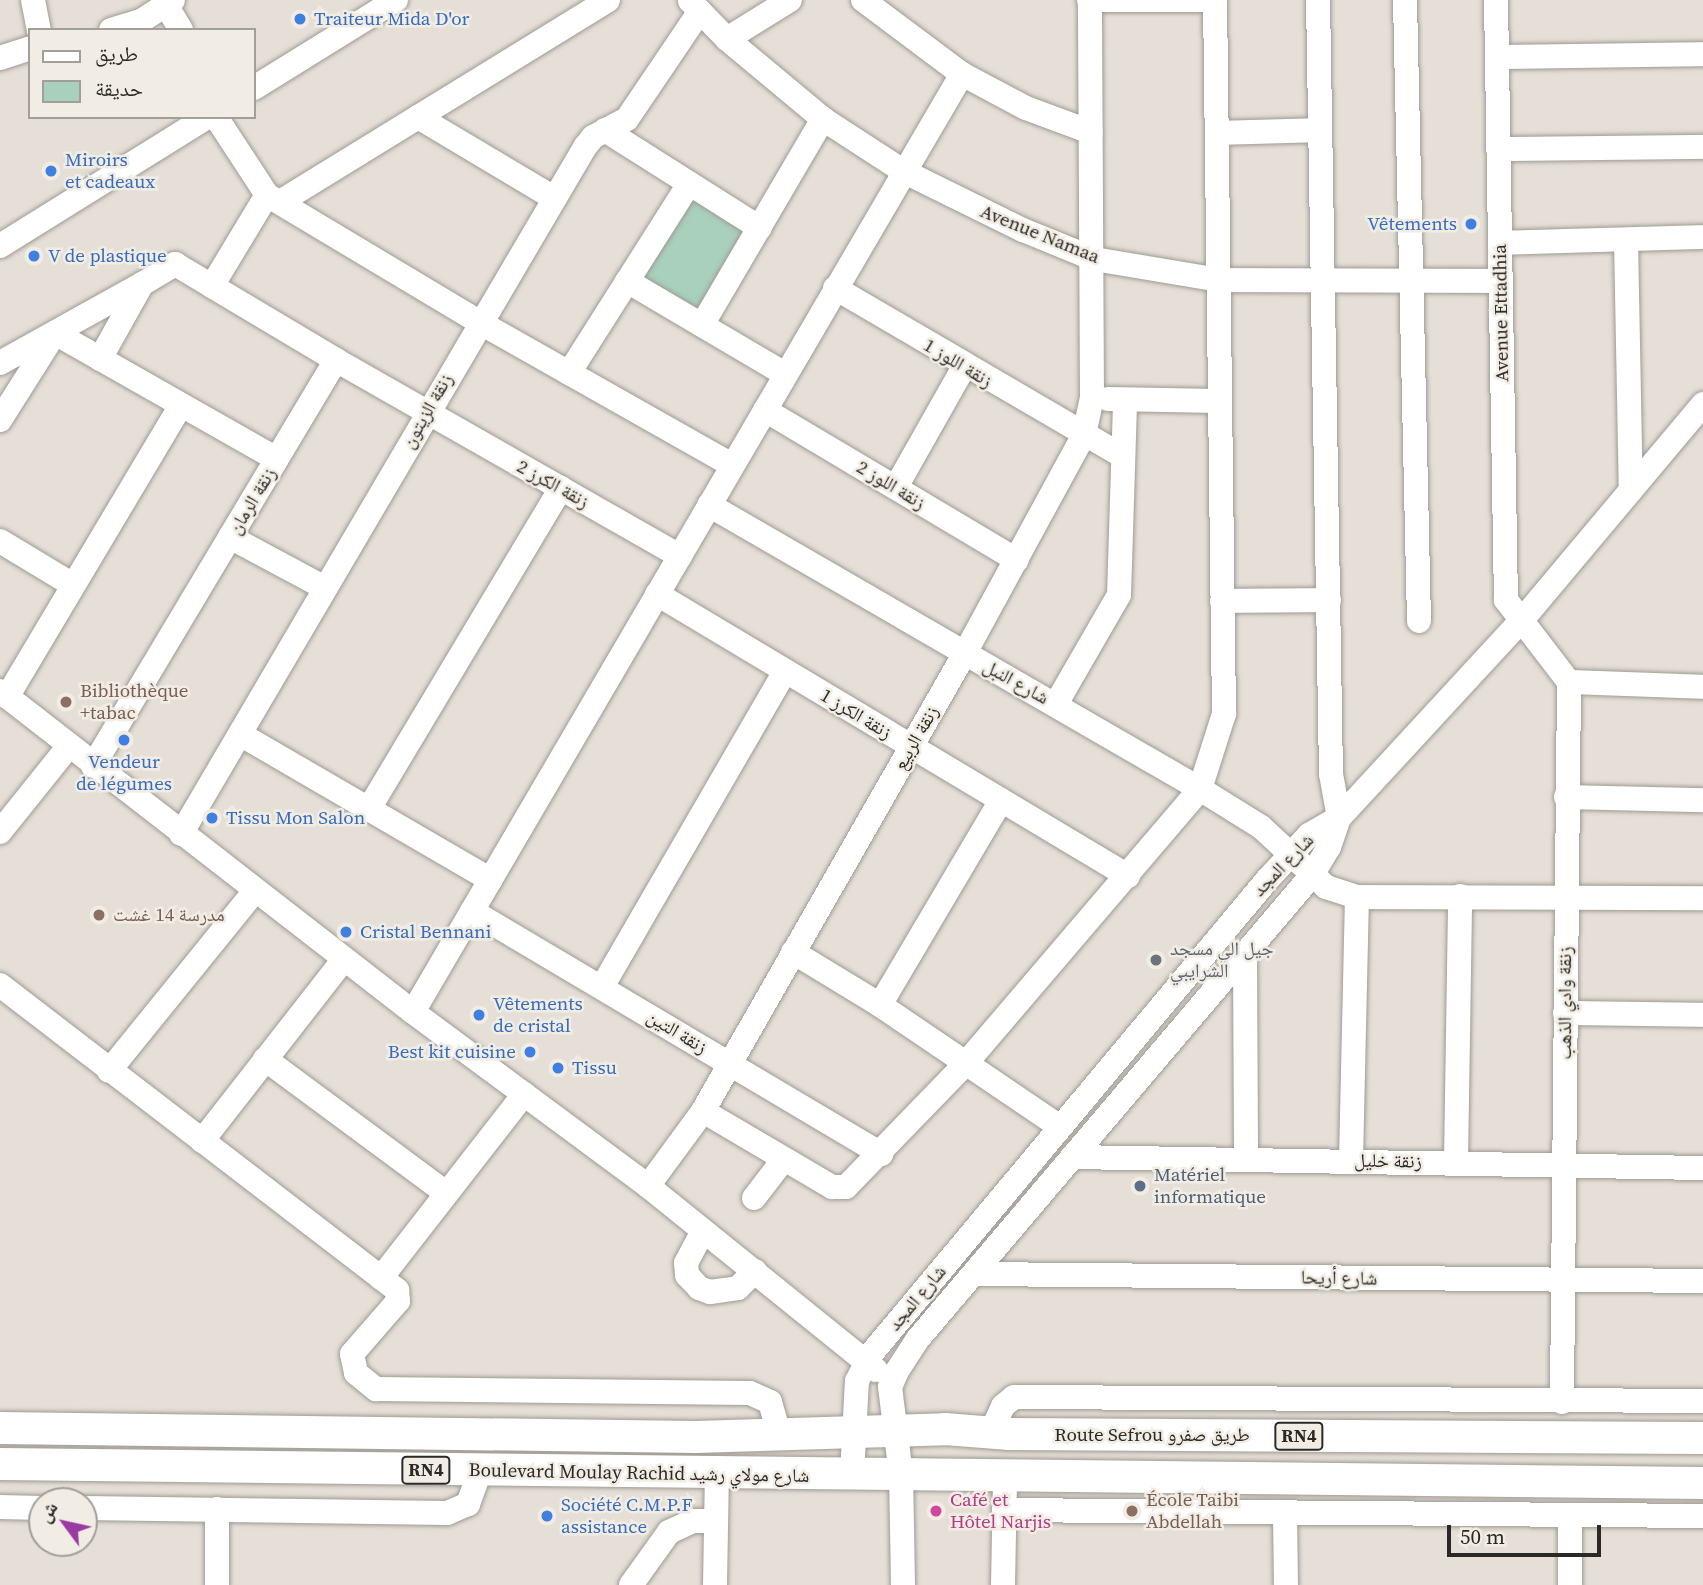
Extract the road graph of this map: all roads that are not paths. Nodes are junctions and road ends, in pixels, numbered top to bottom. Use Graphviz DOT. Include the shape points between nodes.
graph roads {
  1 [pos="33,0"];
  2 [pos="396,0"];
  3 [pos="608,0"];
  4 [pos="790,0"];
  5 [pos="863,0"];
  6 [pos="1090,0"];
  7 [pos="1215,0"];
  8 [pos="1318,0"];
  9 [pos="1405,0"];
  10 [pos="1496,0"];
  11 [pos="167,2"];
  12 [pos="695,5"];
  13 [pos="39,28"];
  14 [pos="118,28"];
  15 [pos="180,28"];
  16 [pos="727,39"];
  17 [pos="28,49"];
  18 [pos="1703,54"];
  19 [pos="1497,57"];
  20 [pos="0,58"];
  21 [pos="962,74"];
  22 [pos="256,87"];
  23 [pos="418,117"];
  24 [pos="204,119"];
  25 [pos="217,119"];
  26 [pos="823,119"];
  27 [pos="605,130"];
  28 [pos="1320,130"];
  29 [pos="1091,132"];
  30 [pos="1219,133"];
  31 [pos="1703,147"];
  32 [pos="1498,149"];
  33 [pos="903,171"];
  34 [pos="689,184"];
  35 [pos="555,198"];
  36 [pos="274,199"];
  37 [pos="760,228"];
  38 [pos="1703,237"];
  39 [pos="1626,240"];
  40 [pos="1500,243"];
  41 [pos="0,246"];
  42 [pos="1094,259"];
  43 [pos="1219,280"];
  44 [pos="627,281"];
  45 [pos="1413,281"];
  46 [pos="1500,281"];
  47 [pos="1323,282"];
  48 [pos="142,284"];
  49 [pos="212,286"];
  50 [pos="835,288"];
  51 [pos="479,322"];
  52 [pos="702,325"];
  53 [pos="55,333"];
  54 [pos="100,359"];
  55 [pos="336,360"];
  56 [pos="0,363"];
  57 [pos="964,367"];
  58 [pos="569,373"];
  59 [pos="785,374"];
  60 [pos="1092,398"];
  61 [pos="1125,400"];
  62 [pos="1220,401"];
  63 [pos="1703,404"];
  64 [pos="180,407"];
  65 [pos="765,410"];
  66 [pos="426,413"];
  67 [pos="0,420"];
  68 [pos="1084,435"];
  69 [pos="1124,456"];
  70 [pos="277,459"];
  71 [pos="732,466"];
  72 [pos="561,488"];
  73 [pos="896,488"];
  74 [pos="1630,490"];
  75 [pos="709,505"];
  76 [pos="230,537"];
  77 [pos="0,541"];
  78 [pos="680,556"];
  79 [pos="1017,560"];
  80 [pos="73,585"];
  81 [pos="325,589"];
  82 [pos="657,594"];
  83 [pos="1329,600"];
  84 [pos="1222,601"];
  85 [pos="1522,620"];
  86 [pos="1419,621"];
  87 [pos="965,653"];
  88 [pos="785,671"];
  89 [pos="1569,682"];
  90 [pos="1703,687"];
  91 [pos="3,694"];
  92 [pos="1056,704"];
  93 [pos="240,734"];
  94 [pos="69,746"];
  95 [pos="911,747"];
  96 [pos="93,766"];
  97 [pos="1200,789"];
  98 [pos="1566,797"];
  99 [pos="1001,800"];
  100 [pos="1703,800"];
  101 [pos="370,807"];
  102 [pos="1339,818"];
  103 [pos="0,832"];
  104 [pos="181,834"];
  105 [pos="1290,854"];
  106 [pos="1312,875"];
  107 [pos="1128,876"];
  108 [pos="491,880"];
  109 [pos="255,891"];
  110 [pos="1565,895"];
  111 [pos="1460,896"];
  112 [pos="1357,897"];
  113 [pos="1703,898"];
  114 [pos="472,911"];
  115 [pos="793,952"];
  116 [pos="1245,956"];
  117 [pos="344,959"];
  118 [pos="0,985"];
  119 [pos="602,987"];
  120 [pos="880,1004"];
  121 [pos="412,1012"];
  122 [pos="1565,1013"];
  123 [pos="1703,1015"];
  124 [pos="265,1059"];
  125 [pos="967,1062"];
  126 [pos="729,1064"];
  127 [pos="109,1071"];
  128 [pos="524,1094"];
  129 [pos="703,1111"];
  130 [pos="1059,1126"];
  131 [pos="202,1141"];
  132 [pos="881,1154"];
  133 [pos="1072,1157"];
  134 [pos="784,1159"];
  135 [pos="1247,1160"];
  136 [pos="1351,1160"];
  137 [pos="1456,1162"];
  138 [pos="1564,1165"];
  139 [pos="1703,1168"];
  140 [pos="648,1186"];
  141 [pos="446,1193"];
  142 [pos="754,1198"];
  143 [pos="703,1231"];
  144 [pos="755,1271"];
  145 [pos="975,1274"];
  146 [pos="381,1278"];
  147 [pos="1564,1280"];
  148 [pos="1703,1281"];
  149 [pos="864,1362"];
  150 [pos="892,1379"];
  151 [pos="1703,1401"];
  152 [pos="1562,1402"];
  153 [pos="0,1429"];
  154 [pos="896,1430"];
  155 [pos="851,1431"];
  156 [pos="991,1432"];
  157 [pos="779,1434"];
  158 [pos="1703,1438"];
  159 [pos="0,1464"];
  160 [pos="480,1471"];
  161 [pos="718,1474"];
  162 [pos="852,1475"];
  163 [pos="901,1475"];
  164 [pos="1005,1478"];
  165 [pos="1703,1483"];
  166 [pos="0,1507"];
  167 [pos="28,1508"];
  168 [pos="98,1508"];
  169 [pos="217,1509"];
  170 [pos="1004,1510"];
  171 [pos="1285,1515"];
  172 [pos="1570,1515"];
  173 [pos="1703,1516"];
  174 [pos="716,1521"];
  175 [pos="217,1585"];
  176 [pos="631,1585"];
  177 [pos="715,1585"];
  178 [pos="903,1585"];
  179 [pos="1003,1585"];
  180 [pos="1286,1585"];
  181 [pos="1570,1585"];
  1 -- 13 [label="street"];
  2 -- 22 [label="street"];
  3 -- 23 [label="street"];
  4 -- 16 [label="street"];
  5 -- 21 [label="street"];
  6 -- 7 [label="street"];
  6 -- 29 [label="street, زنقة الربيع"];
  7 -- 30 [label="street"];
  8 -- 28 [label="street"];
  9 -- 45 [label="street"];
  10 -- 19 [label="street, Avenue Ettadhia"];
  11 -- 14 [label="street" via="141,21"];
  11 -- 15 [label="street"];
  12 -- 16 [label="street, Avenue Namaa"];
  12 -- 27 [label="street, زنقة الزيتون" via="627,119"];
  16 -- 26 [label="street, Avenue Namaa"];
  17 -- 20 [label="street"];
  18 -- 19 [label="street"];
  19 -- 32 [label="street, Avenue Ettadhia"];
  21 -- 29 [label="street" via="1026,108"];
  21 -- 33 [label="street"];
  23 -- 35 [label="street"];
  23 -- 36 [label="street"];
  24 -- 41 [label="street"];
  25 -- 36 [label="street"];
  26 -- 33 [label="street, Avenue Namaa"];
  26 -- 37 [label="street"];
  27 -- 34 [label="street"];
  27 -- 35 [label="street, زنقة الزيتون" via="585,147"];
  28 -- 30 [label="street"];
  28 -- 47 [label="street"];
  29 -- 42 [label="street, زنقة الربيع"];
  30 -- 43 [label="street"];
  31 -- 32 [label="street"];
  32 -- 40 [label="street, Avenue Ettadhia"];
  33 -- 42 [label="street, Avenue Namaa"];
  33 -- 50 [label="street"];
  34 -- 37 [label="street"];
  34 -- 44 [label="street"];
  35 -- 51 [label="street, زنقة الزيتون"];
  36 -- 49 [label="street"];
  36 -- 51 [label="street"];
  37 -- 52 [label="street"];
  38 -- 39 [label="street"];
  39 -- 40 [label="street"];
  39 -- 74 [label="street"];
  40 -- 46 [label="street, Avenue Ettadhia"];
  42 -- 43 [label="street, Avenue Namaa"];
  42 -- 60 [label="street, زنقة الربيع"];
  43 -- 47 [label="street, Avenue Namaa"];
  43 -- 62 [label="street"];
  44 -- 52 [label="street"];
  44 -- 58 [label="street"];
  45 -- 46 [label="street, Avenue Namaa"];
  45 -- 47 [label="street, Avenue Namaa"];
  45 -- 86 [label="street"];
  46 -- 85 [label="street, Avenue Ettadhia" via="1506,600"];
  47 -- 83 [label="street"];
  48 -- 49 [label="street" via="176,264"];
  48 -- 53 [label="street"];
  48 -- 54 [label="street"];
  49 -- 55 [label="street"];
  50 -- 57 [label="street, زنقة اللوز 1"];
  50 -- 59 [label="street"];
  51 -- 58 [label="street"];
  51 -- 66 [label="street, زنقة الزيتون"];
  52 -- 59 [label="street"];
  53 -- 54 [label="street"];
  53 -- 56 [label="street"];
  53 -- 67 [label="street"];
  54 -- 64 [label="street"];
  55 -- 66 [label="street, زنقة الكرز 2"];
  55 -- 70 [label="street, زنقة الرمان"];
  57 -- 68 [label="street, زنقة اللوز 1"];
  57 -- 73 [label="street"];
  58 -- 71 [label="street"];
  59 -- 65 [label="street"];
  60 -- 61 [label="street"];
  60 -- 68 [label="street, زنقة الربيع"];
  61 -- 62 [label="street"];
  61 -- 69 [label="street"];
  62 -- 84 [label="street"];
  63 -- 74 [label="street"];
  64 -- 70 [label="street"];
  64 -- 80 [label="street"];
  65 -- 71 [label="street"];
  65 -- 73 [label="street, زنقة اللوز 2"];
  66 -- 72 [label="street, زنقة الكرز 2"];
  66 -- 81 [label="street, زنقة الزيتون"];
  68 -- 69 [label="street, زنقة اللوز 1"];
  68 -- 79 [label="street, زنقة الربيع"];
  69 -- 92 [label="street" via="1119,595"];
  70 -- 76 [label="street, زنقة الرمان"];
  71 -- 75 [label="street"];
  72 -- 78 [label="street, زنقة الكرز 2"];
  72 -- 101 [label="street"];
  73 -- 79 [label="street, زنقة اللوز 2"];
  74 -- 85 [label="street"];
  75 -- 78 [label="street"];
  75 -- 87 [label="street, شارع النبل"];
  76 -- 81 [label="street"];
  76 -- 96 [label="street, زنقة الرمان"];
  77 -- 80 [label="street"];
  78 -- 82 [label="street"];
  79 -- 87 [label="street, زنقة الربيع"];
  80 -- 91 [label="street"];
  81 -- 93 [label="street, زنقة الزيتون"];
  82 -- 88 [label="street, زنقة الكرز 1"];
  82 -- 108 [label="street"];
  83 -- 84 [label="street"];
  83 -- 102 [label="street" via="1331,774"];
  84 -- 97 [label="street" via="1224,714"];
  85 -- 89 [label="street"];
  85 -- 102 [label="street"];
  87 -- 92 [label="street, شارع النبل"];
  87 -- 95 [label="street, زنقة الربيع"];
  88 -- 95 [label="street, زنقة الكرز 1"];
  88 -- 119 [label="street"];
  89 -- 90 [label="street"];
  89 -- 98 [label="street, زنقة وادي الذهب"];
  91 -- 94 [label="street"];
  92 -- 97 [label="street, شارع النبل"];
  93 -- 101 [label="street"];
  93 -- 104 [label="street, زنقة الزيتون"];
  94 -- 96 [label="street"];
  94 -- 103 [label="street"];
  95 -- 99 [label="street, زنقة الكرز 1"];
  95 -- 115 [label="street, زنقة الربيع"];
  96 -- 104 [label="street"];
  97 -- 105 [label="street, شارع النبل" via="1261,827"];
  97 -- 107 [label="street"];
  98 -- 100 [label="street"];
  98 -- 110 [label="street, زنقة وادي الذهب"];
  99 -- 107 [label="street, زنقة الكرز 1"];
  99 -- 120 [label="street"];
  101 -- 108 [label="street"];
  102 -- 105 [label="street, شارع المجد" via="1309,835"];
  102 -- 106 [label="street, شارع المجد"];
  104 -- 109 [label="street"];
  105 -- 106 [label="street, شارع النبل"];
  105 -- 130 [label="street, شارع المجد"];
  106 -- 112 [label="street, شارع النبل" via="1326,887"];
  106 -- 116 [label="street, شارع المجد"];
  107 -- 125 [label="street"];
  108 -- 114 [label="street"];
  109 -- 117 [label="street"];
  109 -- 127 [label="street"];
  110 -- 111 [label="street, شارع النبل"];
  110 -- 113 [label="street, شارع النبل"];
  110 -- 122 [label="street, زنقة وادي الذهب"];
  111 -- 112 [label="street, شارع النبل"];
  111 -- 137 [label="street"];
  112 -- 136 [label="street"];
  114 -- 119 [label="street, زنقة التين"];
  114 -- 121 [label="street"];
  115 -- 120 [label="street"];
  115 -- 126 [label="street, زنقة الربيع"];
  116 -- 133 [label="street, شارع المجد"];
  116 -- 135 [label="street"];
  117 -- 121 [label="street"];
  117 -- 124 [label="street"];
  118 -- 127 [label="street"];
  119 -- 126 [label="street, زنقة التين"];
  120 -- 125 [label="street"];
  121 -- 128 [label="street"];
  122 -- 123 [label="street"];
  122 -- 138 [label="street, زنقة وادي الذهب"];
  124 -- 131 [label="street"];
  124 -- 141 [label="street"];
  125 -- 130 [label="street"];
  125 -- 132 [label="street"];
  126 -- 129 [label="street, زنقة الربيع"];
  126 -- 132 [label="street, زنقة التين"];
  127 -- 131 [label="street"];
  128 -- 140 [label="street"];
  128 -- 141 [label="street"];
  129 -- 134 [label="street"];
  129 -- 140 [label="street, زنقة الربيع"];
  130 -- 149 [label="street, شارع المجد"];
  131 -- 146 [label="street"];
  132 -- 134 [label="street" via="840,1189"];
  133 -- 135 [label="street, زنقة خليل"];
  133 -- 145 [label="street, شارع المجد"];
  134 -- 142 [label="street"];
  135 -- 136 [label="street, زنقة خليل"];
  136 -- 137 [label="street, زنقة خليل"];
  137 -- 138 [label="street, زنقة خليل"];
  138 -- 139 [label="street, زنقة خليل"];
  138 -- 147 [label="street, زنقة وادي الذهب"];
  140 -- 143 [label="street"];
  141 -- 146 [label="street"];
  143 -- 144 [label="street"];
  143 -- 144 [label="street" via="686,1263 687,1275 699,1288 709,1292 738,1288"];
  144 -- 149 [label="street"];
  145 -- 147 [label="street, شارع أريحا"];
  145 -- 150 [label="street, شارع المجد" via="916,1340"];
  146 -- 157 [label="street" via="400,1295 352,1354 352,1365 376,1389 750,1393 770,1402"];
  147 -- 148 [label="street, شارع أريحا"];
  147 -- 152 [label="street, زنقة وادي الذهب"];
  149 -- 150 [label="street"];
  149 -- 155 [label="street, شارع المجد"];
  150 -- 154 [label="street"];
  151 -- 152 [label="street"];
  152 -- 156 [label="street" via="1014,1397 1003,1406"];
  153 -- 157 [label="main road, Boulevard Moulay Rachid شارع مولاي رشيد / RN4" via="695,1437"];
  154 -- 155 [label="main road, Boulevard Moulay Rachid شارع مولاي رشيد / RN4"];
  154 -- 156 [label="main road, Route Sefrou طريق صفرو / RN4"];
  154 -- 163 [label="street"];
  155 -- 157 [label="main road, Boulevard Moulay Rachid شارع مولاي رشيد / RN4"];
  155 -- 162 [label="street, شارع المجد"];
  156 -- 158 [label="main road, Route Sefrou طريق صفرو / RN4"];
  159 -- 160 [label="main road, Boulevard Moulay Rachid شارع مولاي رشيد / RN4"];
  160 -- 161 [label="main road, Boulevard Moulay Rachid شارع مولاي رشيد / RN4"];
  160 -- 169 [label="street" via="468,1504 447,1513"];
  161 -- 162 [label="main road, Boulevard Moulay Rachid شارع مولاي رشيد / RN4"];
  161 -- 174 [label="street"];
  162 -- 163 [label="main road, Boulevard Moulay Rachid شارع مولاي رشيد / RN4"];
  163 -- 164 [label="main road, RN4"];
  163 -- 178 [label="street"];
  164 -- 165 [label="main road, RN4"];
  164 -- 170 [label="street"];
  166 -- 167 [label="street"];
  168 -- 169 [label="street"];
  169 -- 175 [label="street"];
  170 -- 171 [label="street"];
  170 -- 179 [label="street"];
  171 -- 172 [label="street"];
  171 -- 180 [label="street"];
  172 -- 173 [label="street"];
  172 -- 181 [label="street"];
  174 -- 176 [label="street" via="692,1521 669,1532"];
  174 -- 177 [label="street"];
}
